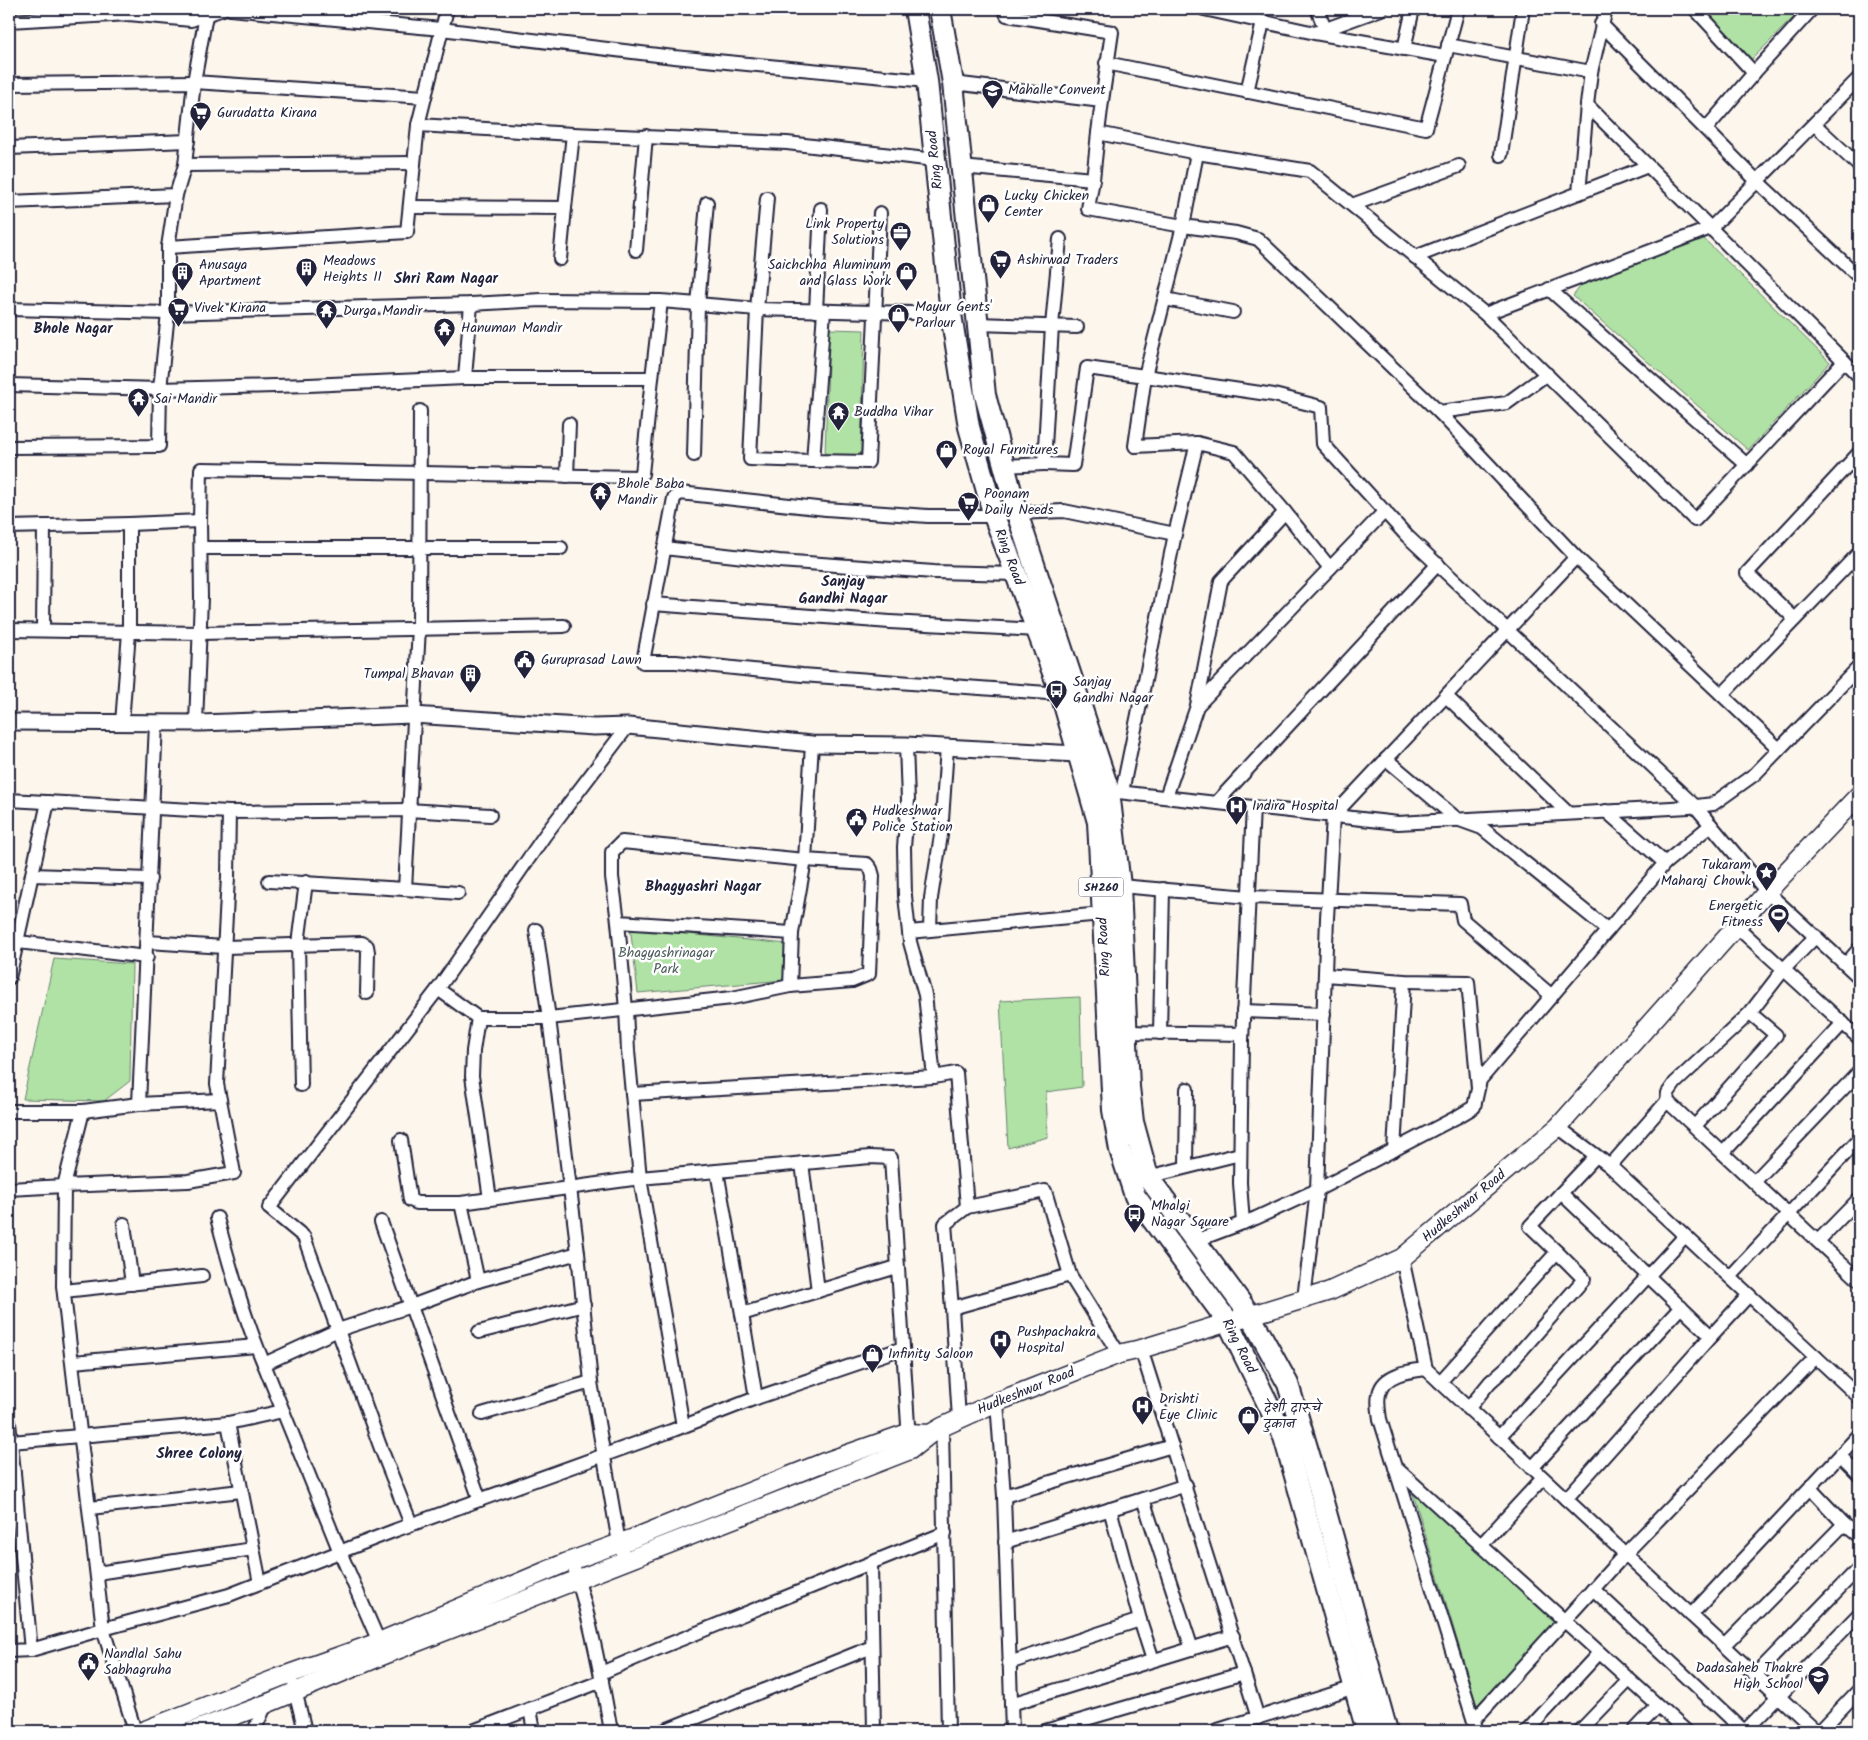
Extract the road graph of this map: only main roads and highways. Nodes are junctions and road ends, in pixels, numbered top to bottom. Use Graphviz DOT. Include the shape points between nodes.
graph roads {
  1 [pos="914,9"];
  2 [pos="940,9"];
  3 [pos="1859,795"];
  4 [pos="1250,1315"];
  5 [pos="1228,1322"];
  6 [pos="936,1430"];
  7 [pos="143,1731"];
  8 [pos="193,1731"];
  9 [pos="1367,1731"];
  10 [pos="1388,1731"];
  1 -- 5 [label="highway, Ring Road / SH260" via="927,81 950,314 969,427 994,516 1061,694 1098,822 1113,1110 1120,1150 1135,1196"];
  2 -- 4 [label="highway, Ring Road / SH260" via="953,83 985,395 1017,513 1116,791 1128,1087 1133,1122 1148,1177"];
  3 -- 4 [label="main road, Hudkeshwar Road" via="1736,926 1558,1127 1402,1258 1330,1291"];
  4 -- 5 [label="main road, Hudkeshwar Road"];
  4 -- 10 [label="highway, Ring Road / SH260" via="1288,1384"];
  5 -- 6 [label="main road, Hudkeshwar Road" via="1119,1354 996,1402"];
  5 -- 9 [label="highway, Ring Road / SH260" via="1284,1437"];
  6 -- 7 [label="main road" via="908,1432 830,1460 572,1561 379,1642"];
  6 -- 8 [label="main road, Hudkeshwar Road" via="910,1450"];
}
